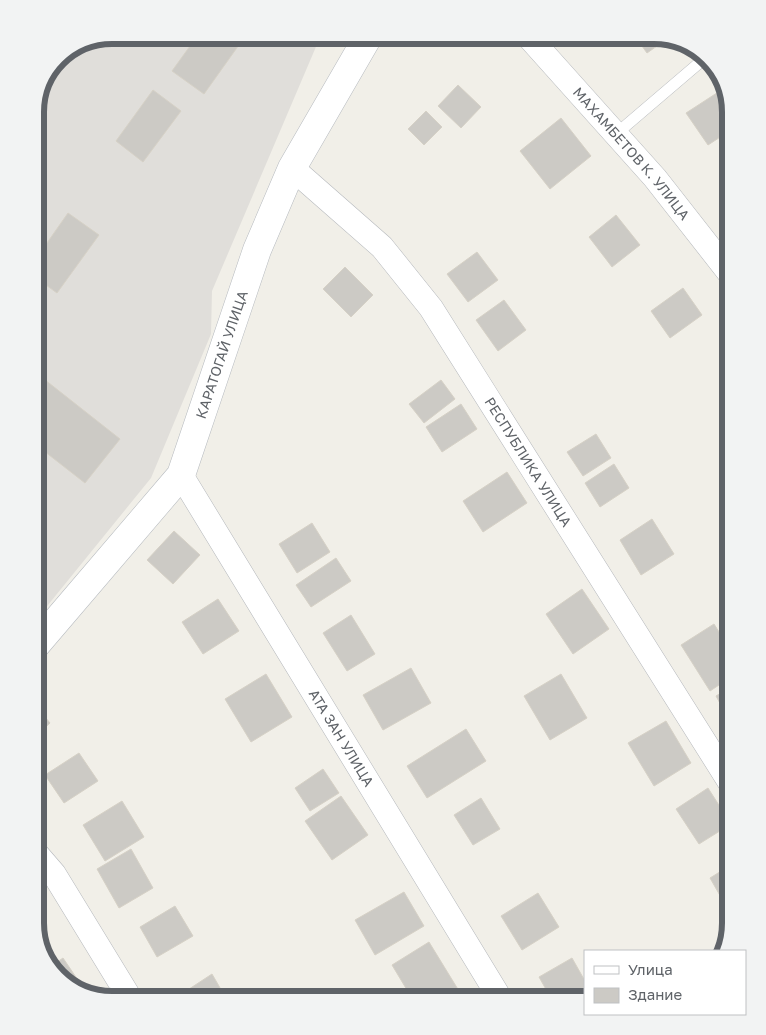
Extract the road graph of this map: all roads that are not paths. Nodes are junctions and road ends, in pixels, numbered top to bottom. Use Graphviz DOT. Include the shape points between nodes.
graph roads {
  1 [pos="364,44"];
  2 [pos="535,44"];
  3 [pos="700,62"];
  4 [pos="616,134"];
  5 [pos="292,168"];
  6 [pos="722,264"];
  7 [pos="181,475"];
  8 [pos="44,635"];
  9 [pos="722,770"];
  10 [pos="44,862"];
  11 [pos="126,991"];
  12 [pos="496,991"];
  1 -- 5 [label="street, КАРАТОГАЙ УЛИЦА"];
  2 -- 4 [label="street, МАХАМБЕТОВ К. УЛИЦА"];
  3 -- 4 [label="lane"];
  4 -- 6 [label="street, МАХАМБЕТОВ К. УЛИЦА"];
  5 -- 7 [label="street, КАРАТОГАЙ УЛИЦА" via="257,250"];
  5 -- 9 [label="street, РЕСПУБЛИКА УЛИЦА" via="382,247 431,308"];
  7 -- 8 [label="street, КАРАТОГАЙ УЛИЦА"];
  7 -- 12 [label="street, АТА ЗАН УЛИЦА"];
  10 -- 11 [label="street"];
}
